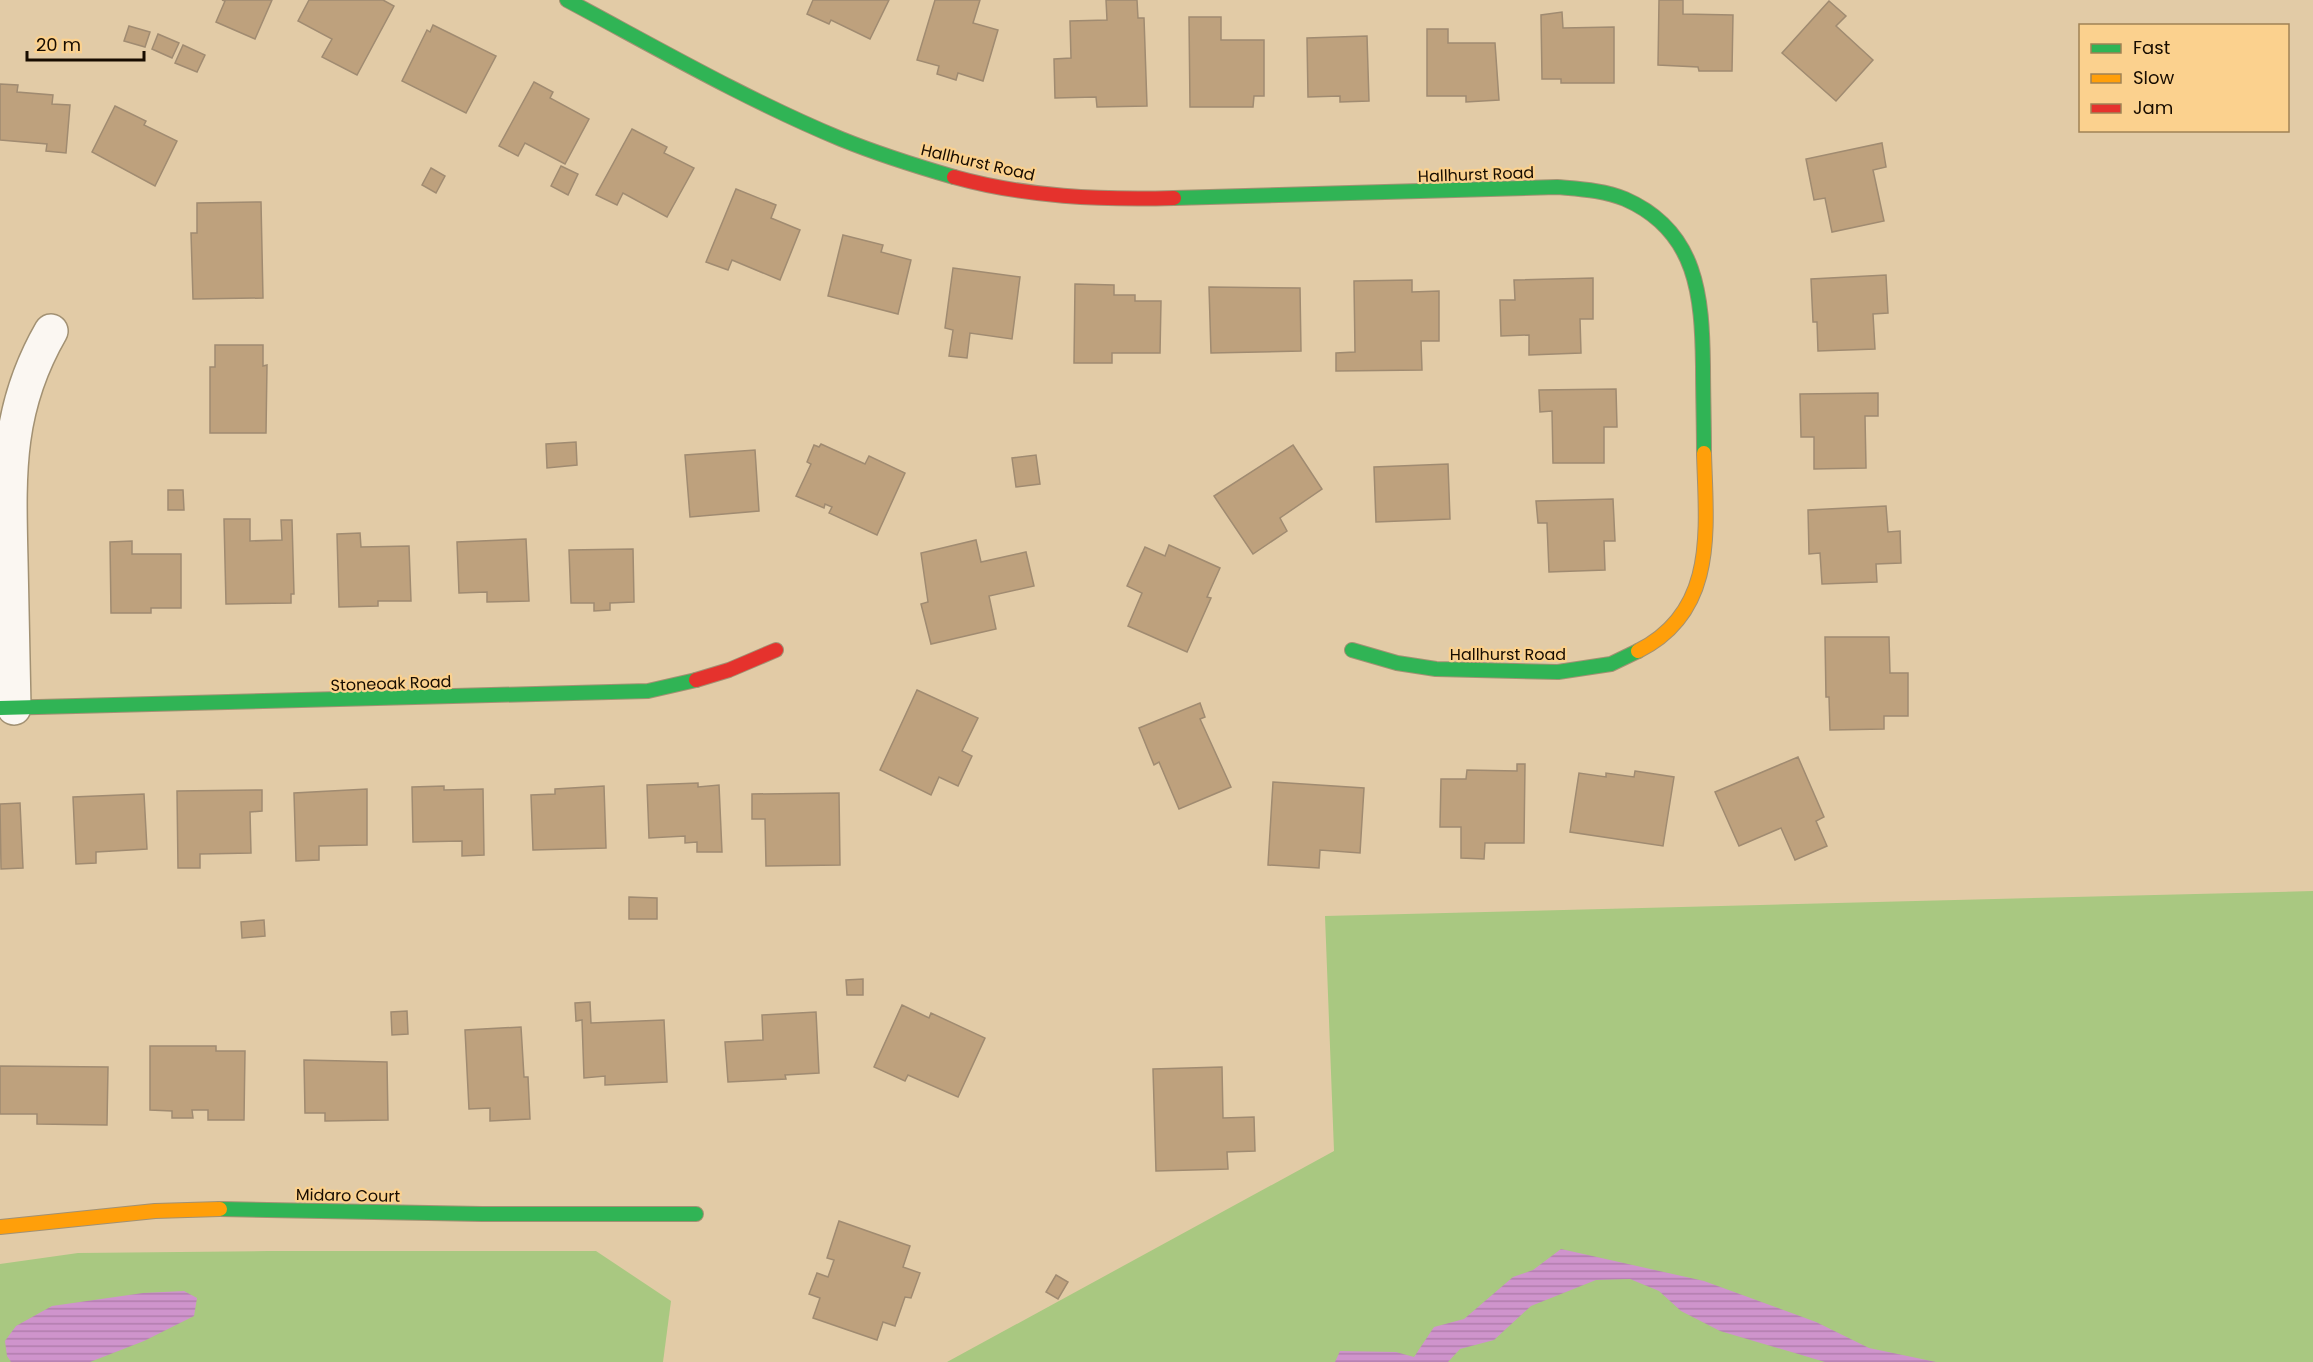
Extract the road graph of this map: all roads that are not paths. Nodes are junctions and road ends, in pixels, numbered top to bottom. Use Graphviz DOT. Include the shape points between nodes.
graph roads {
  1 [pos="567,0"];
  2 [pos="51,331"];
  3 [pos="776,650"];
  4 [pos="1352,650"];
  5 [pos="7,708"];
  6 [pos="696,1214"];
  7 [pos="0,1227"];
  1 -- 4 [label="street, Hallhurst Road" via="809,125 920,166 1019,191 1181,197 1557,187 1592,190 1624,199 1666,229 1686,255 1701,314 1706,545 1694,592 1684,612 1655,642 1611,664 1558,672 1436,669"];
  2 -- 5 [label="street" via="22,396 13,436"];
  3 -- 5 [label="street, Stoneoak Road" via="741,667 692,683 648,691"];
  6 -- 7 [label="street, Midaro Court" via="201,1209"];
}
